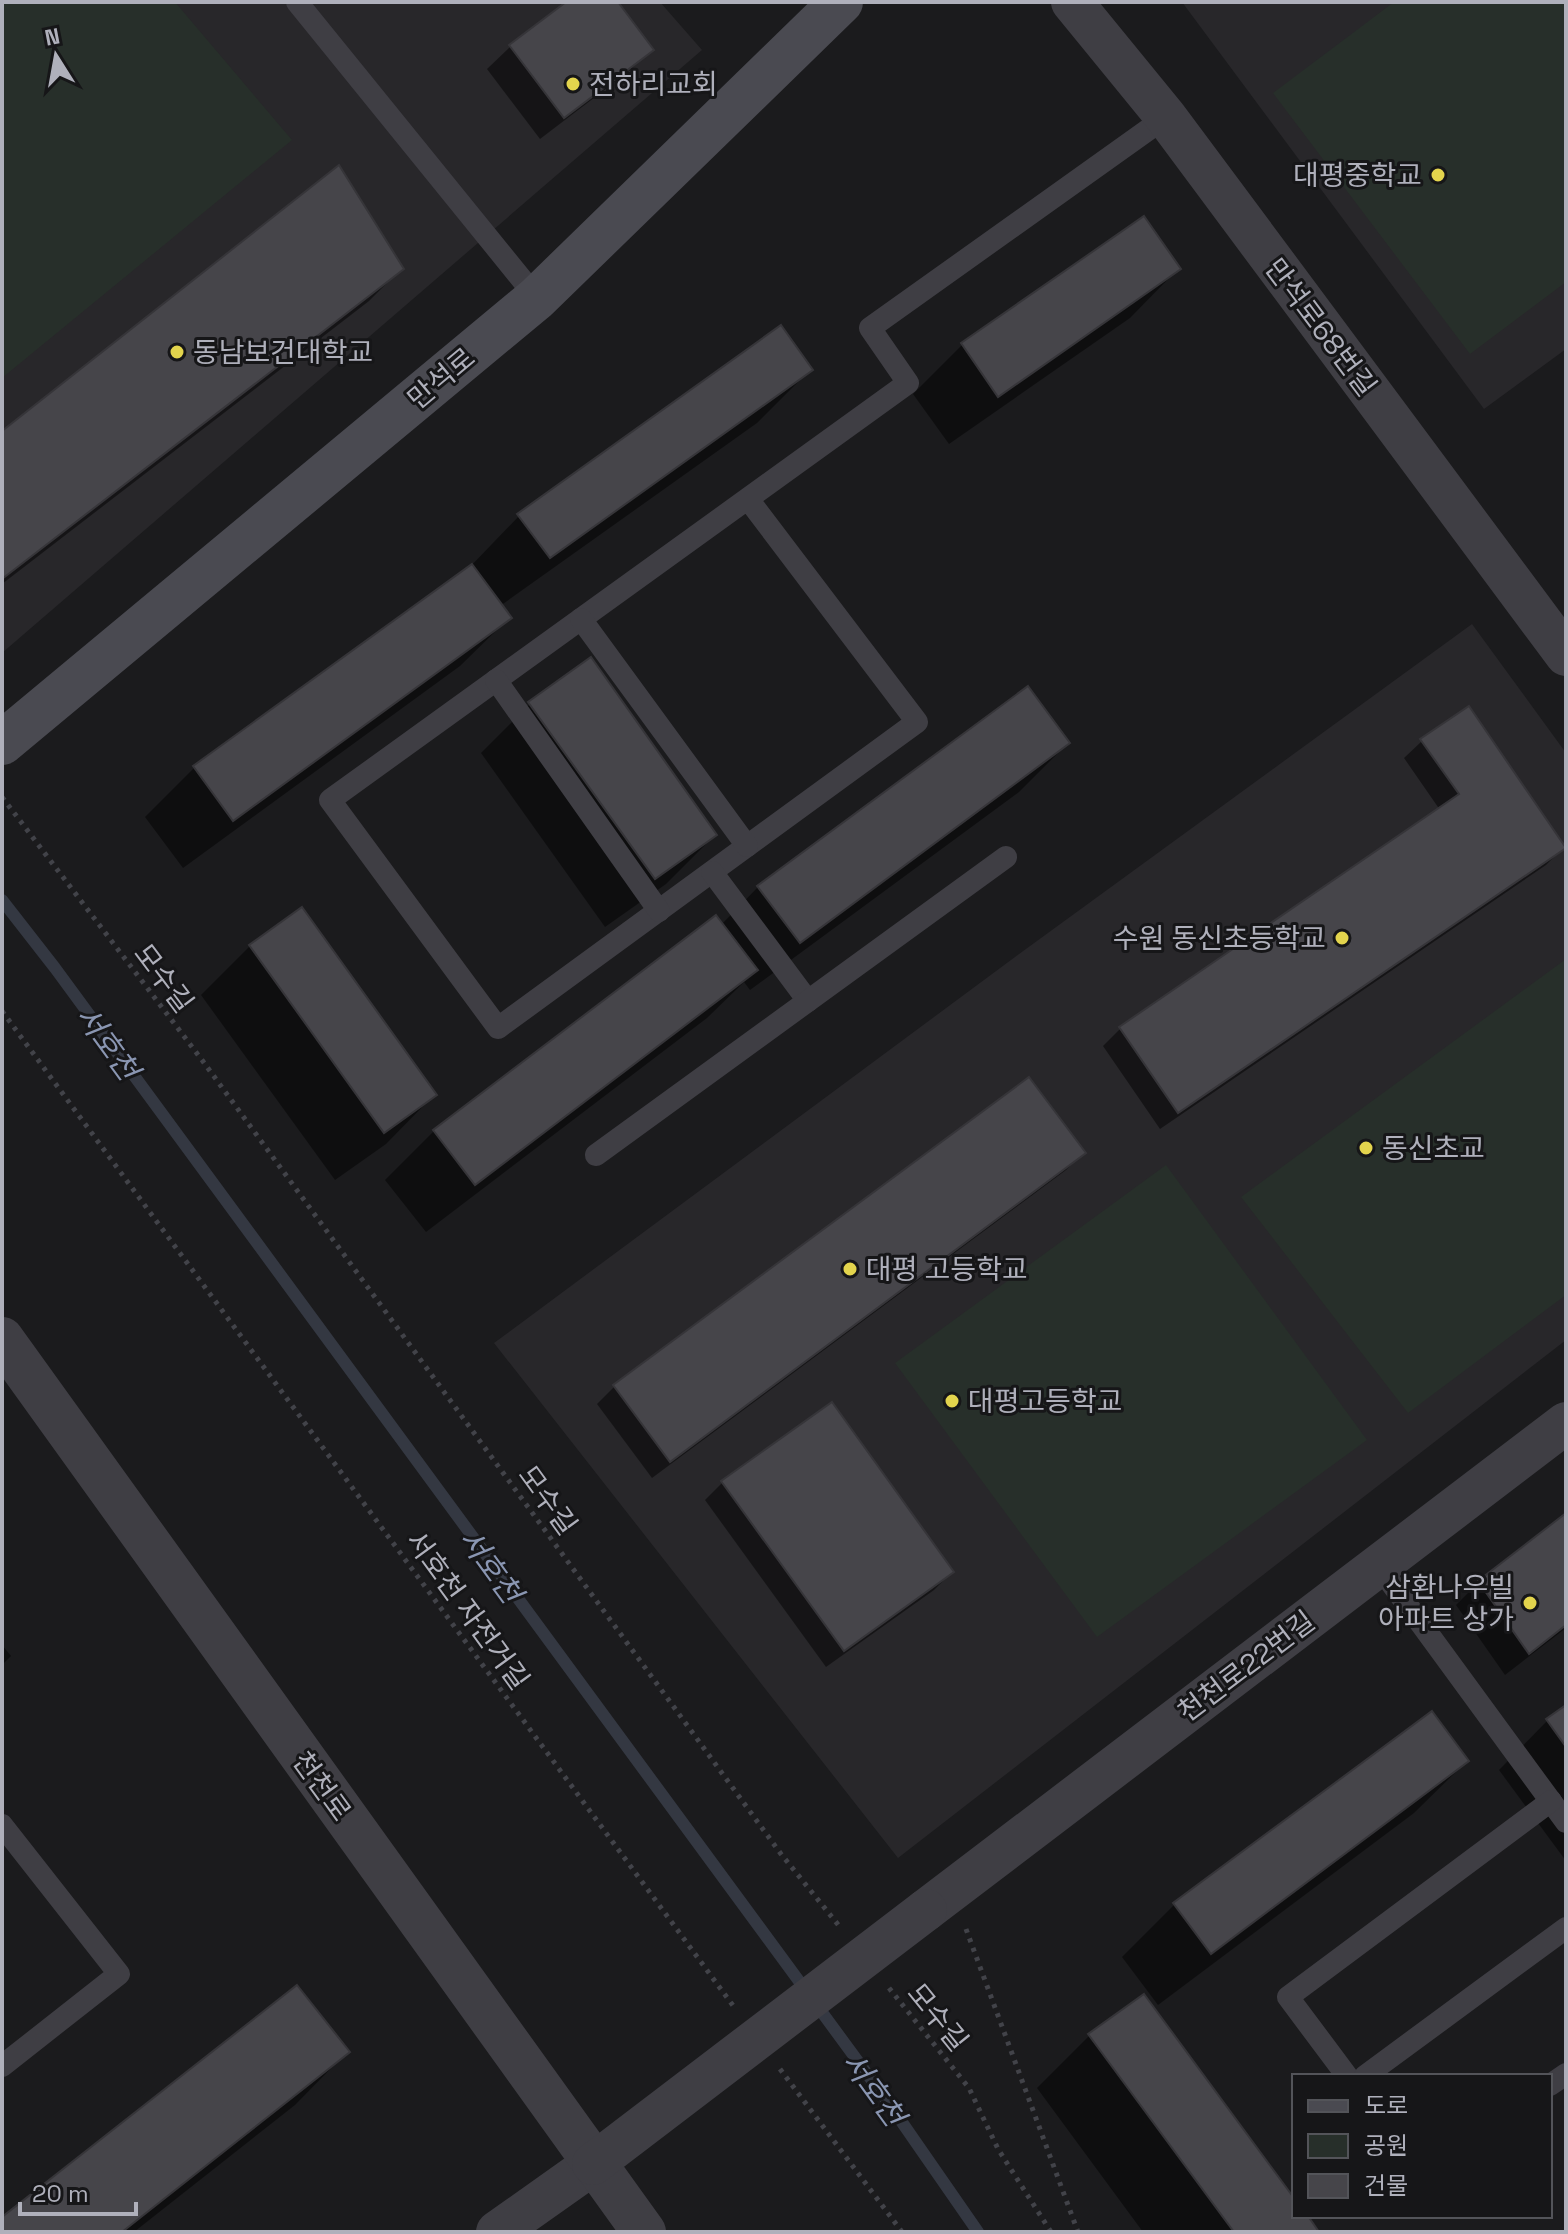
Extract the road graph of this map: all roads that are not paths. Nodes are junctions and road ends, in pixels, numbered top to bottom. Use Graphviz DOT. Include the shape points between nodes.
graph roads {
  1 [pos="297,2"];
  2 [pos="841,2"];
  3 [pos="1072,2"];
  4 [pos="1166,117"];
  5 [pos="537,298"];
  6 [pos="748,499"];
  7 [pos="581,619"];
  8 [pos="1566,655"];
  9 [pos="496,680"];
  10 [pos="10,737"];
  11 [pos="747,846"];
  12 [pos="1006,857"];
  13 [pos="712,872"];
  14 [pos="659,911"];
  15 [pos="808,1001"];
  16 [pos="596,1155"];
  17 [pos="2,1339"];
  18 [pos="1566,1423"];
  19 [pos="1378,1565"];
  20 [pos="1551,1801"];
  21 [pos="1566,1822"];
  22 [pos="2,1825"];
  23 [pos="1566,1928"];
  24 [pos="2,2066"];
  25 [pos="1346,2074"];
  26 [pos="1368,2074"];
  27 [pos="593,2164"];
  28 [pos="497,2232"];
  29 [pos="644,2232"];
  1 -- 5 [label="lane"];
  2 -- 5 [label="main road, 만석로"];
  3 -- 4 [label="street, 만석로68번길"];
  4 -- 6 [label="lane" via="870,328 908,383"];
  4 -- 8 [label="street, 만석로68번길"];
  5 -- 10 [label="main road, 만석로"];
  6 -- 7 [label="lane"];
  6 -- 11 [label="lane" via="917,722"];
  7 -- 9 [label="lane"];
  7 -- 11 [label="lane"];
  9 -- 14 [label="lane"];
  9 -- 14 [label="lane" via="330,800 498,1028"];
  11 -- 13 [label="lane"];
  12 -- 15 [label="lane"];
  13 -- 14 [label="lane"];
  13 -- 15 [label="lane"];
  15 -- 16 [label="lane"];
  17 -- 27 [label="street, 천천로"];
  18 -- 19 [label="street, 천천로22번길"];
  19 -- 20 [label="lane"];
  19 -- 27 [label="street, 천천로22번길, bridge"];
  20 -- 21 [label="lane"];
  20 -- 25 [label="lane" via="1288,1997"];
  22 -- 24 [label="lane" via="119,1974"];
  23 -- 26 [label="lane"];
  27 -- 28 [label="street, 천천로22번길"];
  27 -- 29 [label="street, 천천로"];
}
